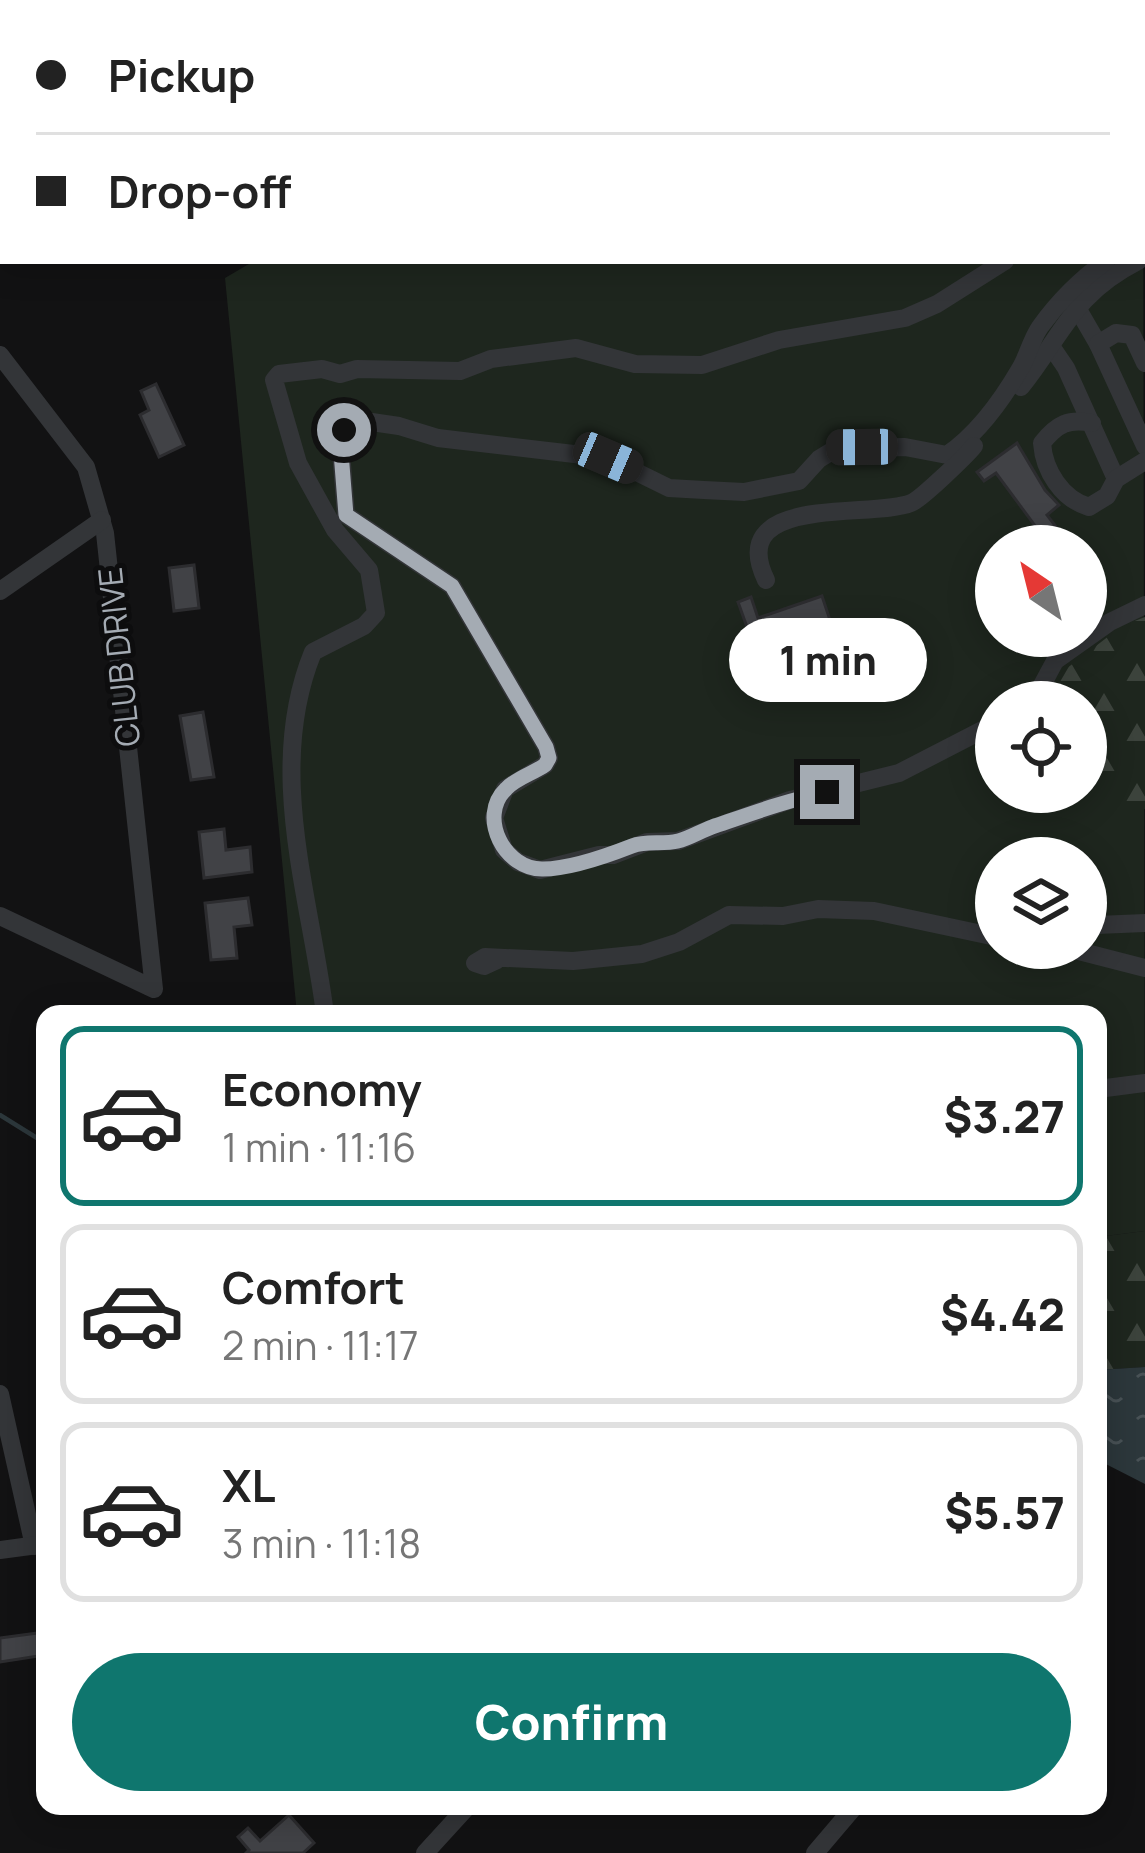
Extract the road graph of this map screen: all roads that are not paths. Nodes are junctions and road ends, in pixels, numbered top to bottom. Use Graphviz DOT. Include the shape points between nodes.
graph roads {
  1 [pos="1000,264"];
  2 [pos="1102,264"];
  3 [pos="1132,264"];
  4 [pos="1076,306"];
  5 [pos="1097,344"];
  6 [pos="1051,346"];
  7 [pos="0,356"];
  8 [pos="1145,363"];
  9 [pos="1092,423"];
  10 [pos="1145,446"];
  11 [pos="1145,461"];
  12 [pos="1116,479"];
  13 [pos="102,520"];
  14 [pos="766,580"];
  15 [pos="0,591"];
  16 [pos="1145,605"];
  17 [pos="1045,681"];
  18 [pos="975,734"];
  19 [pos="0,916"];
  20 [pos="1145,923"];
  21 [pos="1107,925"];
  22 [pos="975,933"];
  23 [pos="1107,958"];
  24 [pos="497,959"];
  25 [pos="1145,968"];
  26 [pos="324,1005"];
  27 [pos="1145,1083"];
  28 [pos="1107,1088"];
  29 [pos="0,1394"];
  30 [pos="36,1530"];
  31 [pos="36,1546"];
  32 [pos="0,1550"];
  33 [pos="460,1815"];
  34 [pos="847,1815"];
  35 [pos="424,1853"];
  36 [pos="815,1853"];
  1 -- 26 [label="street" via="904,317 702,364 635,364 576,348 460,371 279,374 288,436 307,484 369,570 375,596 376,613 364,626 313,652 288,766"];
  2 -- 18 [label="street" via="1036,331 994,408 947,455 837,448 799,481 744,492 669,488 608,458 438,438 376,421 358,420 333,435 346,515 452,586 546,747 545,765 505,789 497,804 496,834 518,862 540,870 647,842 678,842 790,800 899,772"];
  3 -- 4 [label="street"];
  4 -- 5 [label="street"];
  4 -- 6 [label="street"];
  5 -- 8 [label="street" via="1132,335"];
  5 -- 10 [label="street"];
  6 -- 9 [label="street"];
  6 -- 14 [label="street" via="926,494 906,506 838,509 778,524 756,554"];
  7 -- 13 [label="street, CLUB DRIVE" via="86,467"];
  9 -- 12 [label="street"];
  9 -- 12 [label="street" via="1074,419 1053,429 1042,443 1044,465 1074,503 1090,507"];
  11 -- 12 [label="street"];
  13 -- 15 [label="street"];
  13 -- 19 [label="street, CLUB DRIVE" via="154,989"];
  16 -- 17 [label="street" via="1055,662"];
  20 -- 21 [label="street"];
  22 -- 24 [label="street" via="874,911 818,909 729,916 641,954"];
  23 -- 25 [label="street"];
  27 -- 28 [label="street"];
  29 -- 30 [label="street"];
  31 -- 32 [label="street"];
  33 -- 35 [label="street"];
  34 -- 36 [label="street"];
}
